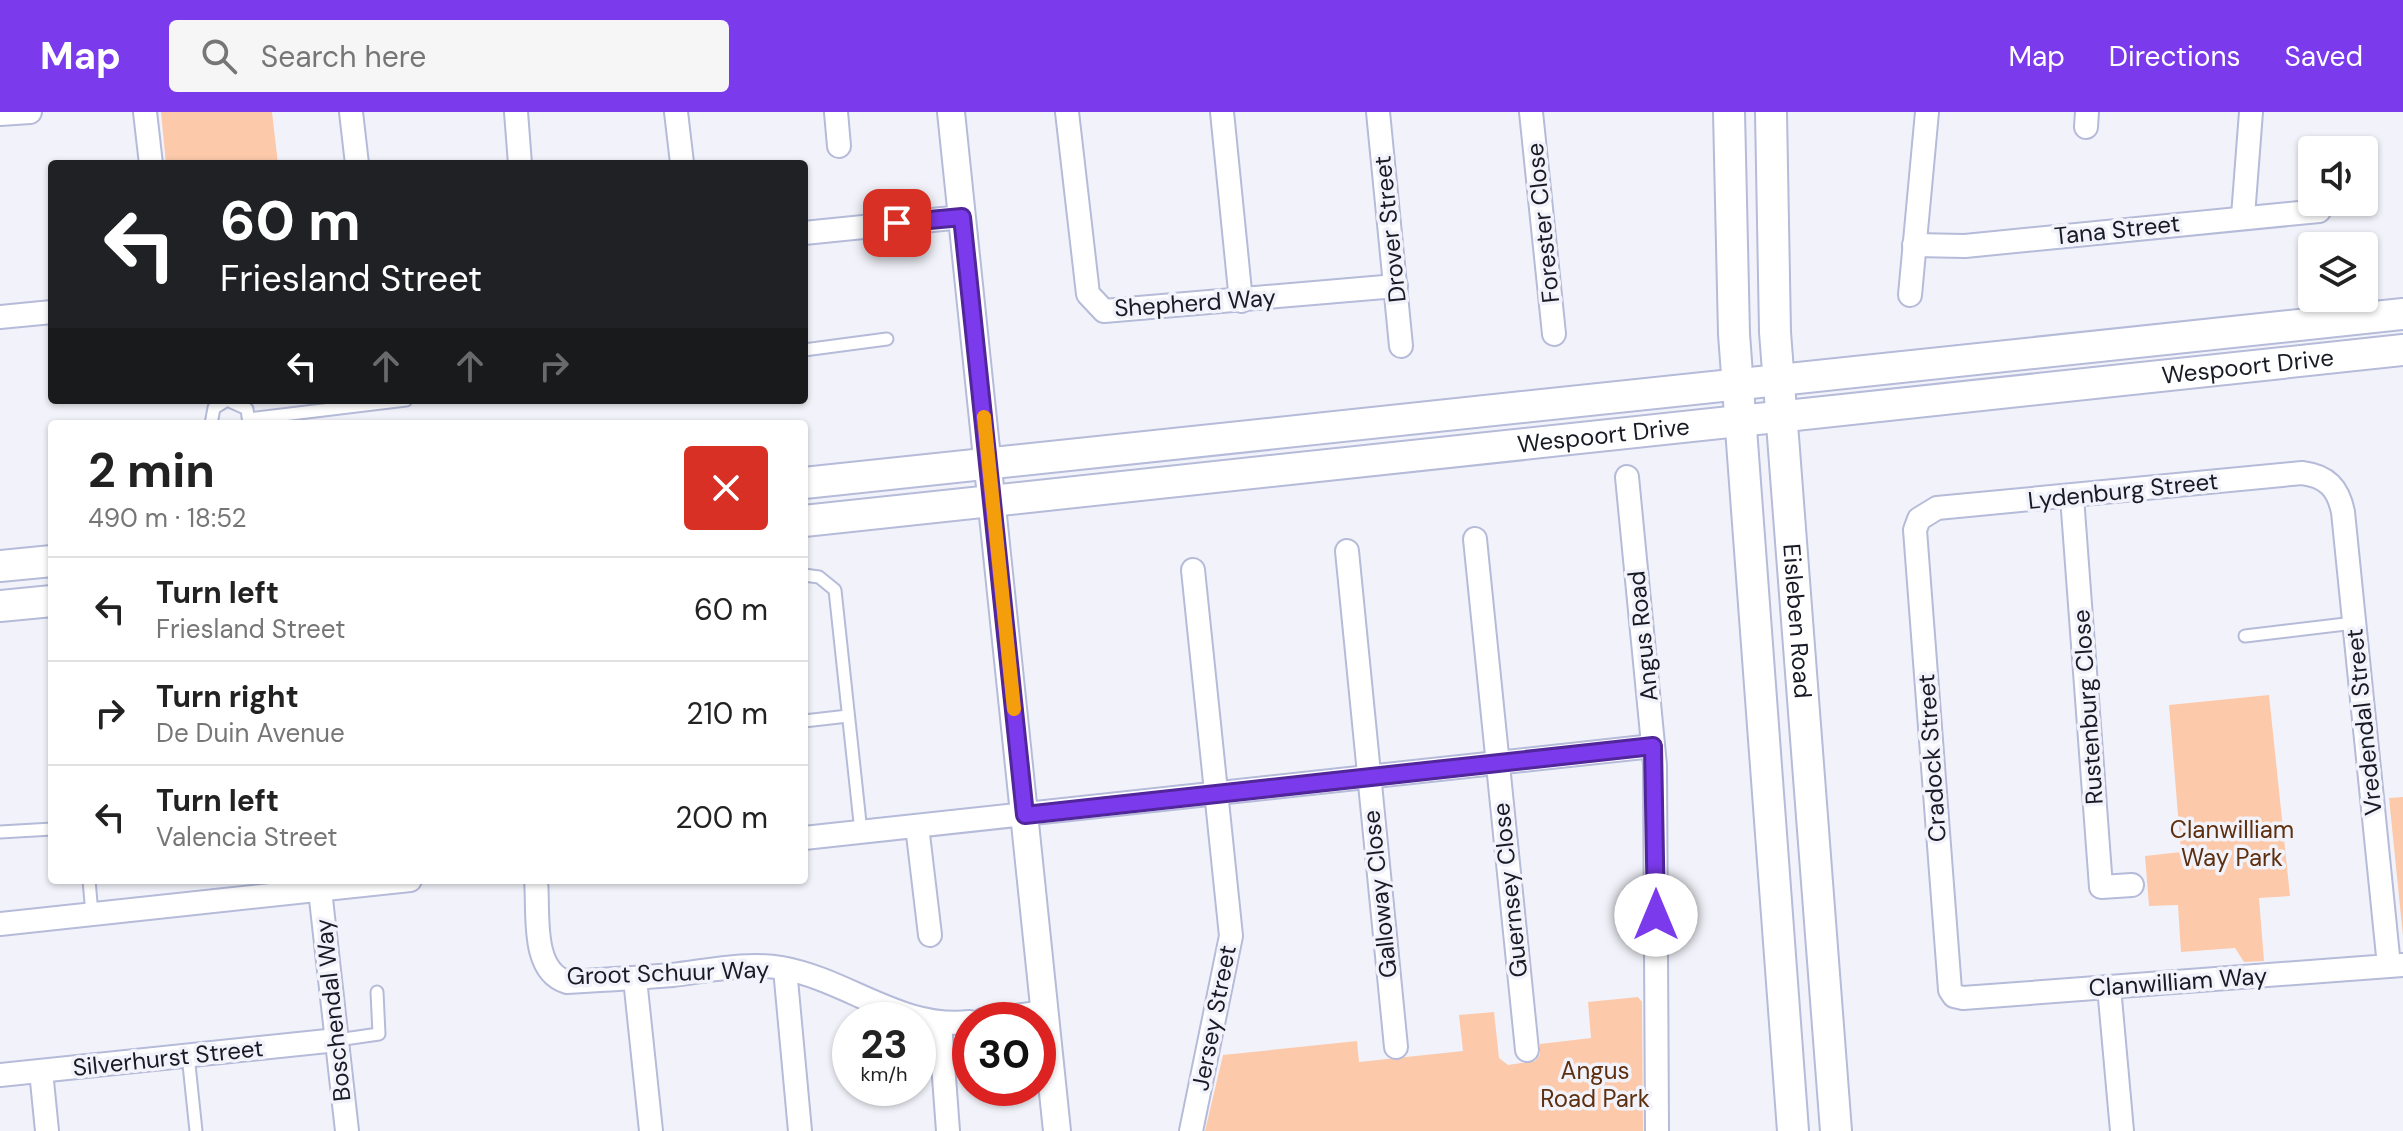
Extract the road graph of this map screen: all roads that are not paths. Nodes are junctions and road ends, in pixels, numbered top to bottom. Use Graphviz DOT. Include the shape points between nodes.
graph roads {
  1 [pos="30,112"];
  2 [pos="145,112"];
  3 [pos="351,112"];
  4 [pos="516,112"];
  5 [pos="676,112"];
  6 [pos="836,112"];
  7 [pos="951,112"];
  8 [pos="1067,112"];
  9 [pos="1222,112"];
  10 [pos="1378,112"];
  11 [pos="1531,112"];
  12 [pos="1729,112"];
  13 [pos="1771,112"];
  14 [pos="1927,112"];
  15 [pos="2251,112"];
  16 [pos="0,114"];
  17 [pos="839,146"];
  18 [pos="151,160"];
  19 [pos="357,160"];
  20 [pos="520,160"];
  21 [pos="682,160"];
  22 [pos="2298,212"];
  23 [pos="2243,216"];
  24 [pos="962,217"];
  25 [pos="808,233"];
  26 [pos="1914,245"];
  27 [pos="1396,286"];
  28 [pos="1910,295"];
  29 [pos="1241,301"];
  30 [pos="48,312"];
  31 [pos="2403,314"];
  32 [pos="0,317"];
  33 [pos="1554,334"];
  34 [pos="887,339"];
  35 [pos="1401,346"];
  36 [pos="808,349"];
  37 [pos="2403,350"];
  38 [pos="1778,381"];
  39 [pos="1738,386"];
  40 [pos="377,404"];
  41 [pos="1781,418"];
  42 [pos="263,420"];
  43 [pos="1741,423"];
  44 [pos="988,463"];
  45 [pos="1627,477"];
  46 [pos="2329,482"];
  47 [pos="808,483"];
  48 [pos="2072,497"];
  49 [pos="992,502"];
  50 [pos="1919,519"];
  51 [pos="808,521"];
  52 [pos="1475,539"];
  53 [pos="1347,551"];
  54 [pos="48,561"];
  55 [pos="0,566"];
  56 [pos="1193,570"];
  57 [pos="808,576"];
  58 [pos="48,601"];
  59 [pos="0,606"];
  60 [pos="2354,623"];
  61 [pos="2245,636"];
  62 [pos="848,716"];
  63 [pos="808,721"];
  64 [pos="1653,746"];
  65 [pos="1497,765"];
  66 [pos="1368,779"];
  67 [pos="1214,795"];
  68 [pos="1025,815"];
  69 [pos="917,826"];
  70 [pos="48,829"];
  71 [pos="0,832"];
  72 [pos="861,832"];
  73 [pos="808,838"];
  74 [pos="89,884"];
  75 [pos="374,884"];
  76 [pos="536,884"];
  77 [pos="2132,885"];
  78 [pos="320,890"];
  79 [pos="92,914"];
  80 [pos="0,924"];
  81 [pos="930,935"];
  82 [pos="2396,966"];
  83 [pos="785,969"];
  84 [pos="635,979"];
  85 [pos="2109,987"];
  86 [pos="377,992"];
  87 [pos="1954,996"];
  88 [pos="1044,1002"];
  89 [pos="940,1023"];
  90 [pos="952,1023"];
  91 [pos="337,1040"];
  92 [pos="1396,1047"];
  93 [pos="1527,1050"];
  94 [pos="188,1055"];
  95 [pos="41,1071"];
  96 [pos="0,1075"];
  97 [pos="1054,1106"];
  98 [pos="47,1131"];
  99 [pos="196,1131"];
  100 [pos="347,1131"];
  101 [pos="651,1131"];
  102 [pos="800,1131"];
  103 [pos="948,1131"];
  104 [pos="1057,1131"];
  105 [pos="1191,1131"];
  106 [pos="1657,1131"];
  107 [pos="1793,1131"];
  108 [pos="1836,1131"];
  109 [pos="2122,1131"];
  1 -- 16 [label="street"];
  2 -- 18 [label="street"];
  3 -- 19 [label="street"];
  4 -- 20 [label="street"];
  5 -- 21 [label="street"];
  6 -- 17 [label="street"];
  7 -- 24 [label="street"];
  8 -- 29 [label="street, Shepherd Way" via="1088,294 1096,305 1111,313"];
  9 -- 29 [label="street"];
  10 -- 27 [label="street, Drover Street"];
  11 -- 33 [label="street, Forester Close"];
  12 -- 39 [label="main road, Eisleben Road"];
  13 -- 38 [label="main road, Eisleben Road"];
  14 -- 26 [label="street"];
  15 -- 23 [label="street"];
  22 -- 23 [label="street, Tana Street"];
  23 -- 26 [label="street, Tana Street" via="1965,246"];
  24 -- 25 [label="street"];
  24 -- 44 [label="street"];
  26 -- 28 [label="street"];
  27 -- 29 [label="street, Shepherd Way"];
  27 -- 35 [label="street, Drover Street"];
  30 -- 32 [label="street"];
  31 -- 38 [label="main road, Wespoort Drive"];
  34 -- 36 [label="lane"];
  37 -- 41 [label="main road, Wespoort Drive"];
  38 -- 39 [label="main road, Wespoort Drive"];
  38 -- 41 [label="main road, Eisleben Road"];
  39 -- 43 [label="main road, Eisleben Road"];
  39 -- 44 [label="main road, Wespoort Drive"];
  40 -- 42 [label="lane"];
  41 -- 43 [label="main road, Wespoort Drive"];
  41 -- 108 [label="main road, Eisleben Road"];
  43 -- 49 [label="main road, Wespoort Drive"];
  43 -- 107 [label="main road, Eisleben Road"];
  44 -- 47 [label="main road, Wespoort Drive"];
  44 -- 49 [label="street"];
  45 -- 64 [label="street, Angus Road"];
  46 -- 48 [label="street, Lydenburg Street" via="2302,473"];
  46 -- 60 [label="street, Vredendal Street" via="2341,500"];
  48 -- 50 [label="street, Lydenburg Street" via="1937,508"];
  48 -- 77 [label="street, Rustenburg Close" via="2101,887"];
  49 -- 51 [label="main road, Wespoort Drive"];
  49 -- 68 [label="street"];
  50 -- 87 [label="street, Cradock Street" via="1915,530"];
  52 -- 65 [label="street, Guernsey Close"];
  53 -- 66 [label="street, Galloway Close"];
  54 -- 55 [label="main road"];
  56 -- 67 [label="street, Jersey Street"];
  57 -- 62 [label="lane" via="835,590"];
  58 -- 59 [label="main road"];
  60 -- 61 [label="lane"];
  60 -- 82 [label="street, Vredendal Street"];
  62 -- 63 [label="lane"];
  62 -- 72 [label="lane"];
  64 -- 65 [label="street"];
  64 -- 106 [label="street, Angus Road"];
  65 -- 66 [label="street"];
  65 -- 93 [label="street, Guernsey Close"];
  66 -- 67 [label="street"];
  66 -- 92 [label="street, Galloway Close"];
  67 -- 68 [label="street"];
  67 -- 105 [label="street, Jersey Street" via="1230,950"];
  68 -- 69 [label="street"];
  68 -- 88 [label="street"];
  69 -- 72 [label="street"];
  69 -- 81 [label="street"];
  70 -- 71 [label="lane"];
  72 -- 73 [label="street"];
  74 -- 79 [label="lane"];
  75 -- 78 [label="street"];
  76 -- 84 [label="street, Groot Schuur Way" via="548,972 567,982"];
  78 -- 79 [label="street"];
  78 -- 91 [label="street, Boschendal Way"];
  79 -- 80 [label="street"];
  82 -- 85 [label="street, Clanwilliam Way"];
  83 -- 84 [label="street, Groot Schuur Way" via="738,967"];
  83 -- 89 [label="street, Groot Schuur Way" via="913,1018"];
  83 -- 102 [label="street"];
  84 -- 101 [label="street"];
  85 -- 87 [label="street, Clanwilliam Way"];
  85 -- 109 [label="street"];
  86 -- 91 [label="lane" via="381,1033"];
  89 -- 90 [label="street, Groot Schuur Way"];
  89 -- 103 [label="street"];
  91 -- 94 [label="street, Silverhurst Street"];
  91 -- 100 [label="street, Boschendal Way"];
  94 -- 95 [label="street, Silverhurst Street"];
  94 -- 99 [label="lane"];
  95 -- 96 [label="street, Silverhurst Street"];
  95 -- 98 [label="street"];
  97 -- 104 [label="street"];
}
